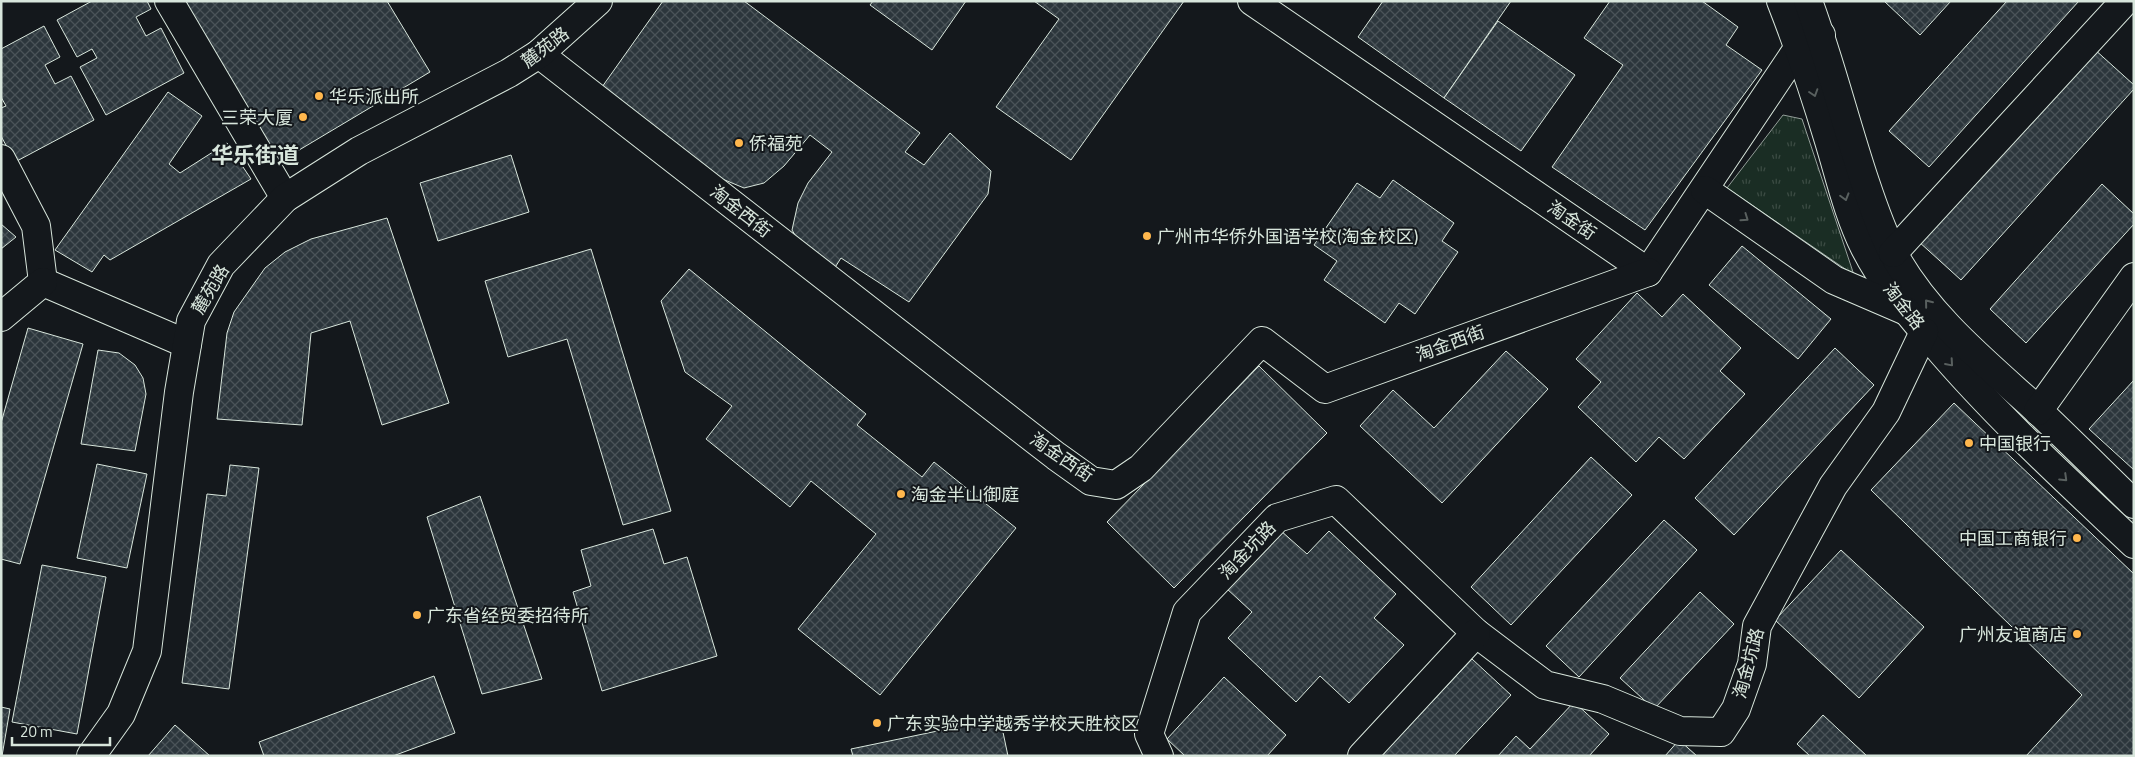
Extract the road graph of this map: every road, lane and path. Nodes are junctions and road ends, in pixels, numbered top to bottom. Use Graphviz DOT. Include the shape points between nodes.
graph roads {
  1 [pos="168,1"];
  2 [pos="598,1"];
  3 [pos="1252,1"];
  4 [pos="1781,1"];
  5 [pos="1808,1"];
  6 [pos="2125,1"];
  7 [pos="1810,41"];
  8 [pos="539,54"];
  9 [pos="1,159"];
  10 [pos="1705,190"];
  11 [pos="285,198"];
  12 [pos="1893,253"];
  13 [pos="1648,272"];
  14 [pos="2134,278"];
  15 [pos="43,282"];
  16 [pos="1,317"];
  17 [pos="1916,322"];
  18 [pos="187,344"];
  19 [pos="2038,411"];
  20 [pos="2134,504"];
  21 [pos="2134,544"];
  22 [pos="1476,632"];
  23 [pos="91,756"];
  24 [pos="1159,756"];
  25 [pos="1362,756"];
  1 -- 11 [label="street"];
  2 -- 8 [label="street, 麓苑路"];
  3 -- 13 [label="street, 淘金街"];
  4 -- 7 [label="street, 淘金路"];
  5 -- 7 [label="street, 淘金路"];
  6 -- 12 [label="street"];
  7 -- 10 [label="street"];
  7 -- 12 [label="street, 淘金路"];
  7 -- 17 [label="street, 淘金路, one-way" via="1825,126 1849,212 1882,278"];
  8 -- 11 [label="street, 麓苑路" via="359,151"];
  8 -- 13 [label="street, 淘金西街" via="1091,481 1116,485 1140,468 1262,340 1325,388"];
  9 -- 15 [label="street" via="36,226"];
  10 -- 13 [label="street"];
  10 -- 17 [label="street, one-way" via="1834,280"];
  11 -- 18 [label="street, 麓苑路" via="221,265 191,321"];
  19 -- 12 [label="street, 淘金路, one-way" via="1937,315"];
  14 -- 19 [label="street"];
  15 -- 16 [label="street"];
  15 -- 18 [label="street"];
  17 -- 21 [label="street, 淘金路, one-way" via="1955,369 2016,432"];
  17 -- 22 [label="street, 淘金坑路" via="1886,412 1833,486 1756,626 1752,664 1736,709 1721,732 1680,731 1603,699 1545,685"];
  18 -- 23 [label="street, 麓苑路" via="147,651 121,714"];
  19 -- 20 [label="street, 淘金路"];
  22 -- 24 [label="street, 淘金坑路" via="1336,500 1277,518 1187,612 1149,734"];
  22 -- 25 [label="street"];
}
